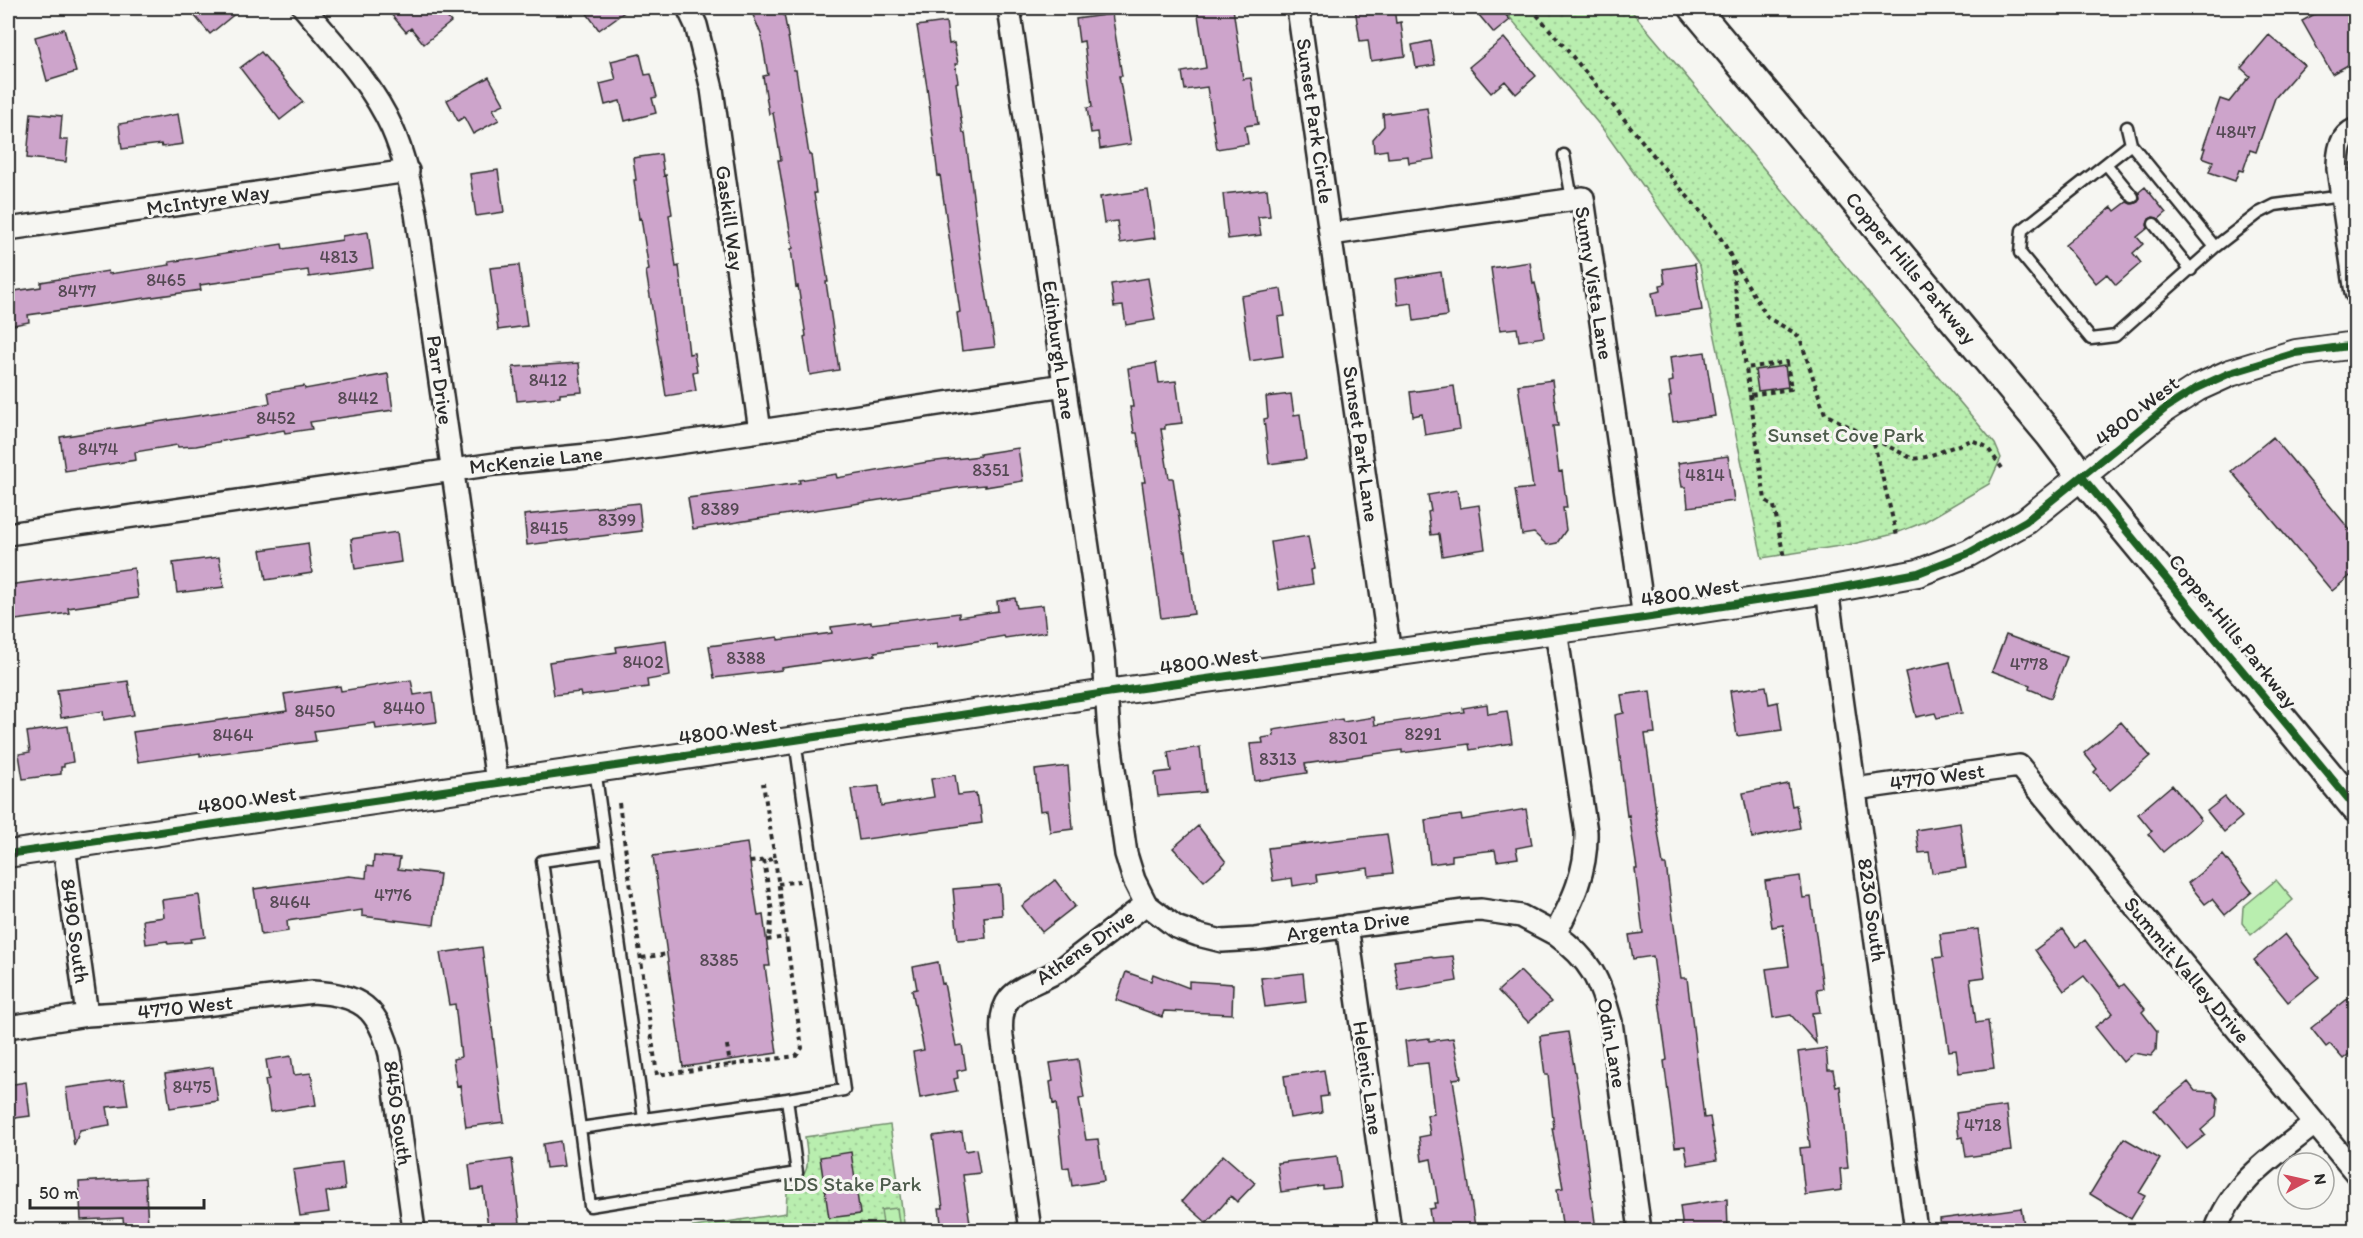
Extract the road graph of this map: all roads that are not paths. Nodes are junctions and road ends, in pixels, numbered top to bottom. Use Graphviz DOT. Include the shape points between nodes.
graph roads {
  1 [pos="304,8"];
  2 [pos="688,8"];
  3 [pos="1009,8"];
  4 [pos="1298,8"];
  5 [pos="1694,8"];
  6 [pos="2127,127"];
  7 [pos="2355,129"];
  8 [pos="2131,144"];
  9 [pos="1564,155"];
  10 [pos="2106,164"];
  11 [pos="408,171"];
  12 [pos="2342,196"];
  13 [pos="2133,197"];
  14 [pos="1572,199"];
  15 [pos="2154,224"];
  16 [pos="8,229"];
  17 [pos="1331,234"];
  18 [pos="2215,247"];
  19 [pos="2191,270"];
  20 [pos="2355,293"];
  21 [pos="2355,345"];
  22 [pos="1064,385"];
  23 [pos="760,431"];
  24 [pos="453,470"];
  25 [pos="2082,477"];
  26 [pos="8,534"];
  27 [pos="1827,590"];
  28 [pos="1644,618"];
  29 [pos="1556,630"];
  30 [pos="1390,654"];
  31 [pos="1106,693"];
  32 [pos="795,740"];
  33 [pos="2019,766"];
  34 [pos="595,768"];
  35 [pos="497,782"];
  36 [pos="1855,789"];
  37 [pos="2355,808"];
  38 [pos="64,846"];
  39 [pos="606,852"];
  40 [pos="8,854"];
  41 [pos="1146,904"];
  42 [pos="1347,926"];
  43 [pos="1555,934"];
  44 [pos="362,1003"];
  45 [pos="87,1016"];
  46 [pos="8,1027"];
  47 [pos="787,1099"];
  48 [pos="644,1119"];
  49 [pos="2314,1124"];
  50 [pos="580,1128"];
  51 [pos="2355,1173"];
  52 [pos="414,1230"];
  53 [pos="1030,1230"];
  54 [pos="1390,1230"];
  55 [pos="1640,1230"];
  56 [pos="1916,1230"];
  57 [pos="2216,1230"];
  1 -- 11 [label="street, Parr Drive" via="375,97 392,127"];
  2 -- 23 [label="street, Gaskill Way" via="712,89"];
  3 -- 22 [label="street, Edinburgh Lane"];
  4 -- 17 [label="street, Sunset Park Circle"];
  5 -- 25 [label="main road, Copper Hills Parkway"];
  6 -- 8 [label="lane"];
  7 -- 12 [label="street" via="2344,138 2338,151"];
  8 -- 10 [label="lane"];
  8 -- 18 [label="lane"];
  9 -- 14 [label="lane"];
  10 -- 13 [label="lane"];
  10 -- 19 [label="lane" via="2022,230 2020,253 2091,339 2115,336"];
  11 -- 16 [label="street, McIntyre Way"];
  11 -- 24 [label="street, Parr Drive"];
  12 -- 18 [label="lane" via="2276,204"];
  12 -- 20 [label="street"];
  14 -- 17 [label="street, Sunny Vista Lane"];
  14 -- 28 [label="street, Sunny Vista Lane" via="1583,198"];
  15 -- 19 [label="lane"];
  17 -- 30 [label="street, Sunset Park Lane"];
  18 -- 19 [label="lane"];
  21 -- 25 [label="street, 4800 West" via="2296,352 2197,388 2166,408"];
  22 -- 23 [label="street, McKenzie Lane"];
  22 -- 31 [label="street, Edinburgh Lane"];
  23 -- 24 [label="street, McKenzie Lane"];
  24 -- 26 [label="street, McKenzie Lane"];
  24 -- 35 [label="street, Parr Drive"];
  25 -- 27 [label="street, 4800 West" via="2026,521 1969,553 1918,573"];
  25 -- 37 [label="main road, Copper Hills Parkway"];
  27 -- 28 [label="street, 4800 West"];
  27 -- 36 [label="street, 8230 South"];
  28 -- 29 [label="street, 4800 West"];
  29 -- 30 [label="street, 4800 West"];
  29 -- 43 [label="street" via="1586,851 1575,897"];
  30 -- 31 [label="street, 4800 West"];
  31 -- 32 [label="street, 4800 West"];
  31 -- 41 [label="street, Athens Drive" via="1126,854"];
  32 -- 34 [label="street, 4800 West"];
  32 -- 47 [label="lane" via="844,1090"];
  33 -- 36 [label="street, 4770 West"];
  33 -- 49 [label="street, Summit Valley Drive"];
  34 -- 35 [label="street, 4800 West"];
  34 -- 39 [label="lane"];
  35 -- 38 [label="street, 4800 West"];
  36 -- 56 [label="street, 8230 South"];
  38 -- 40 [label="street, 4800 West"];
  38 -- 45 [label="street, 8490 South"];
  39 -- 48 [label="lane"];
  39 -- 50 [label="lane" via="542,861"];
  41 -- 42 [label="street, Argenta Drive" via="1176,927 1222,941"];
  41 -- 53 [label="street, Athens Drive" via="1063,968 1009,998 1003,1008 1002,1036"];
  42 -- 43 [label="street, Argenta Drive" via="1481,910 1521,916"];
  42 -- 54 [label="street, Helenic Lane"];
  43 -- 55 [label="street, Odin Lane" via="1576,950 1602,988 1611,1022"];
  44 -- 45 [label="street, 4770 West" via="340,994 313,992"];
  44 -- 52 [label="street, 8450 South" via="385,1035 390,1054"];
  45 -- 46 [label="street, 4770 West"];
  47 -- 48 [label="lane"];
  47 -- 50 [label="lane" via="797,1173 590,1206"];
  48 -- 50 [label="lane"];
  49 -- 51 [label="street, Summit Valley Drive"];
  49 -- 57 [label="street" via="2242,1184 2222,1212"];
}
